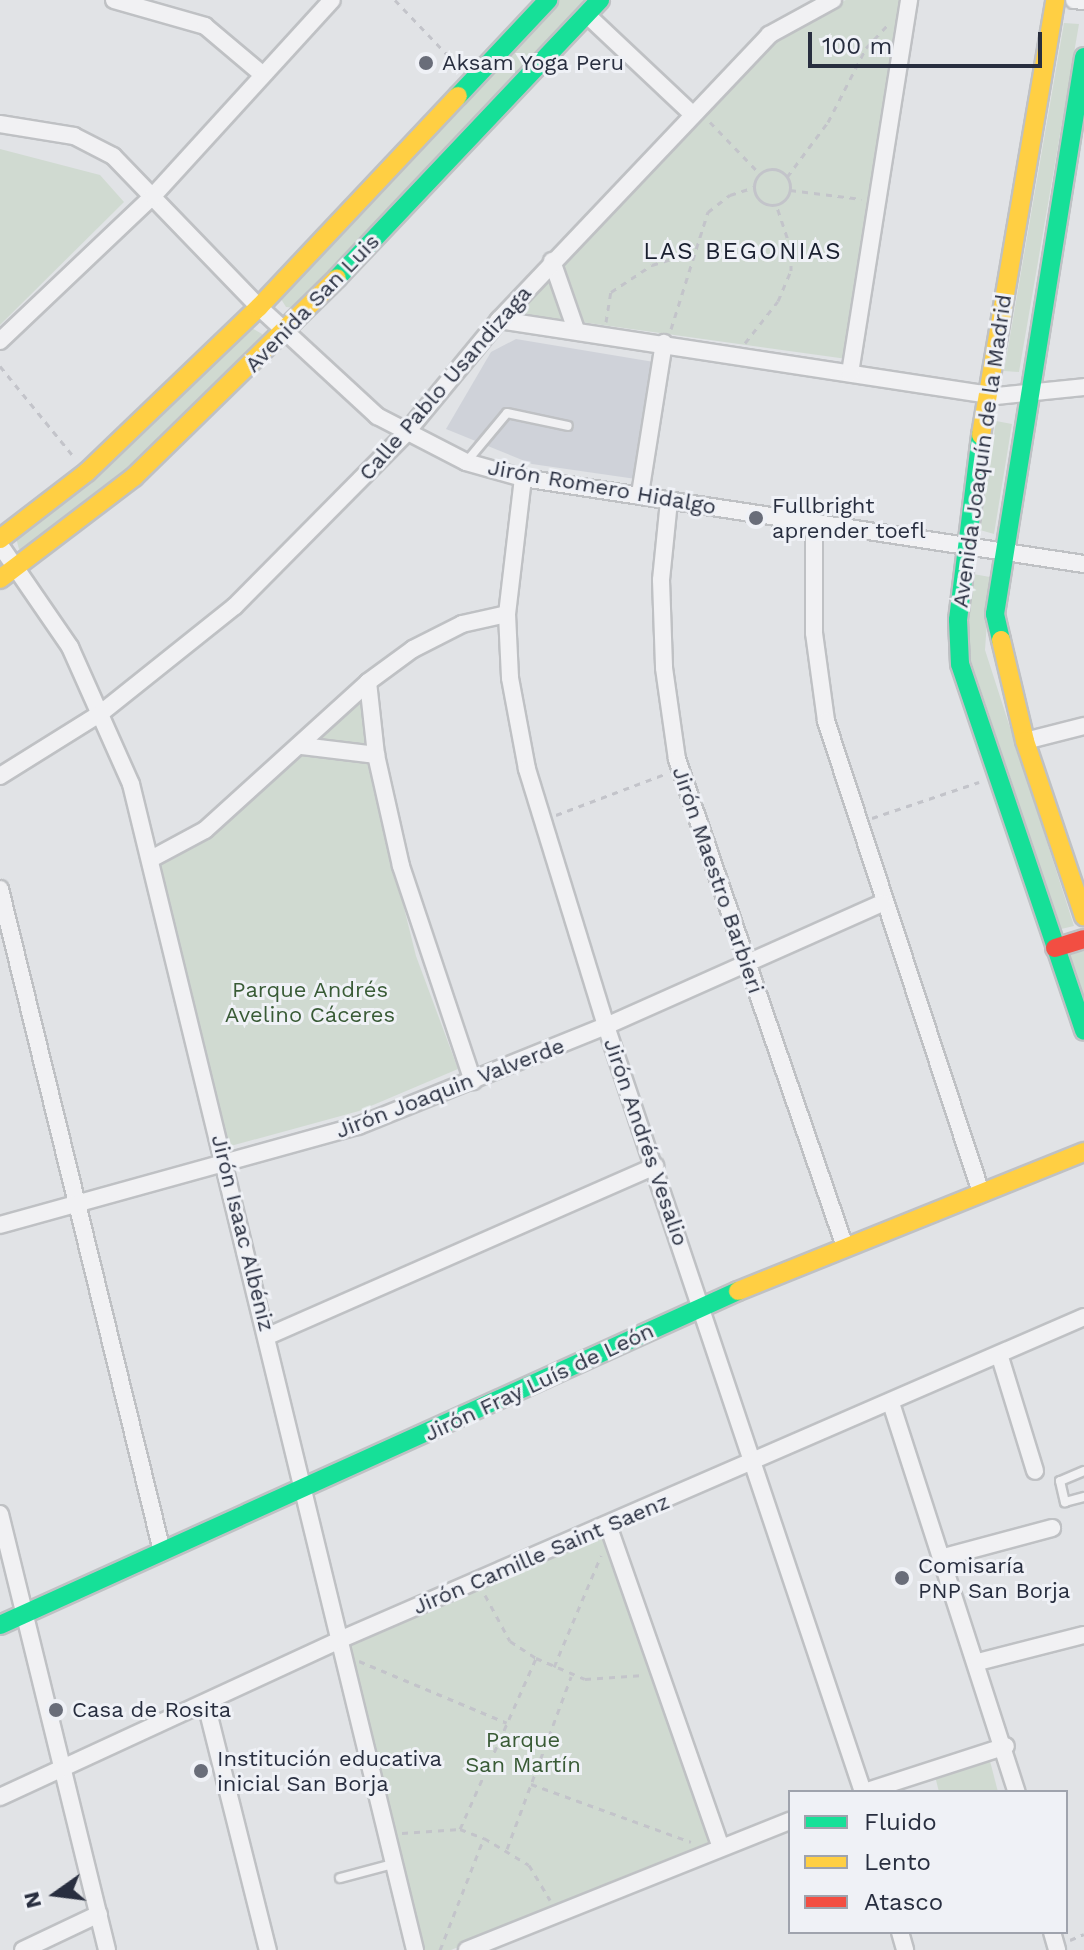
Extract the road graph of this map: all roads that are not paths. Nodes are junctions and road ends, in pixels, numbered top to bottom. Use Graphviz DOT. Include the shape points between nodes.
graph roads {
  1 [pos="114,0"];
  2 [pos="332,0"];
  3 [pos="548,0"];
  4 [pos="600,0"];
  5 [pos="833,0"];
  6 [pos="909,0"];
  7 [pos="1055,0"];
  8 [pos="1074,0"];
  9 [pos="1084,1"];
  10 [pos="586,14"];
  11 [pos="1084,57"];
  12 [pos="262,74"];
  13 [pos="697,114"];
  14 [pos="0,124"];
  15 [pos="153,196"];
  16 [pos="552,261"];
  17 [pos="259,307"];
  18 [pos="499,320"];
  19 [pos="576,330"];
  20 [pos="286,332"];
  21 [pos="0,341"];
  22 [pos="666,344"];
  23 [pos="850,373"];
  24 [pos="1084,387"];
  25 [pos="986,395"];
  26 [pos="1026,396"];
  27 [pos="568,426"];
  28 [pos="405,434"];
  29 [pos="466,462"];
  30 [pos="523,478"];
  31 [pos="640,494"];
  32 [pos="669,501"];
  33 [pos="814,522"];
  34 [pos="0,542"];
  35 [pos="965,545"];
  36 [pos="1003,551"];
  37 [pos="1084,564"];
  38 [pos="17,569"];
  39 [pos="0,579"];
  40 [pos="507,614"];
  41 [pos="368,682"];
  42 [pos="101,713"];
  43 [pos="1084,726"];
  44 [pos="1025,741"];
  45 [pos="302,746"];
  46 [pos="376,755"];
  47 [pos="0,776"];
  48 [pos="151,859"];
  49 [pos="0,889"];
  50 [pos="882,903"];
  51 [pos="1084,916"];
  52 [pos="1084,939"];
  53 [pos="1055,948"];
  54 [pos="747,966"];
  55 [pos="606,1026"];
  56 [pos="1084,1031"];
  57 [pos="473,1081"];
  58 [pos="1084,1152"];
  59 [pos="227,1166"];
  60 [pos="655,1166"];
  61 [pos="981,1193"];
  62 [pos="77,1203"];
  63 [pos="0,1225"];
  64 [pos="845,1247"];
  65 [pos="702,1306"];
  66 [pos="1084,1317"];
  67 [pos="268,1336"];
  68 [pos="1000,1357"];
  69 [pos="891,1403"];
  70 [pos="756,1464"];
  71 [pos="1035,1471"];
  72 [pos="1084,1471"];
  73 [pos="303,1492"];
  74 [pos="1084,1497"];
  75 [pos="0,1514"];
  76 [pos="1052,1528"];
  77 [pos="609,1529"];
  78 [pos="162,1551"];
  79 [pos="944,1557"];
  80 [pos="24,1614"];
  81 [pos="0,1625"];
  82 [pos="1084,1635"];
  83 [pos="339,1647"];
  84 [pos="978,1662"];
  85 [pos="206,1704"];
  86 [pos="1006,1746"];
  87 [pos="62,1765"];
  88 [pos="862,1790"];
  89 [pos="869,1790"];
  90 [pos="1017,1790"];
  91 [pos="0,1797"];
  92 [pos="788,1822"];
  93 [pos="717,1849"];
  94 [pos="393,1864"];
  95 [pos="340,1878"];
  96 [pos="99,1914"];
  97 [pos="23,1950"];
  98 [pos="107,1950"];
  99 [pos="268,1950"];
  100 [pos="415,1950"];
  101 [pos="467,1950"];
  1 -- 12 [label="street" via="205,26"];
  2 -- 12 [label="street"];
  3 -- 17 [label="street, Avenida San Luis" via="469,78"];
  4 -- 10 [label="street, Avenida San Luis"];
  5 -- 13 [label="street, Calle Pablo Usandizaga" via="769,35"];
  6 -- 23 [label="street"];
  7 -- 25 [label="street, Avenida Joaquín de la Madrid"];
  8 -- 9 [label="street"];
  10 -- 13 [label="street"];
  10 -- 20 [label="street, Avenida San Luis"];
  11 -- 26 [label="street, Avenida Joaquín de la Madrid"];
  12 -- 15 [label="street"];
  13 -- 16 [label="street, Calle Pablo Usandizaga"];
  14 -- 15 [label="street, Jirón Romero Hidalgo" via="74,136 113,156"];
  15 -- 17 [label="street, Jirón Romero Hidalgo"];
  15 -- 21 [label="street"];
  16 -- 18 [label="street, Calle Pablo Usandizaga"];
  16 -- 19 [label="street"];
  17 -- 20 [label="street, Jirón Romero Hidalgo"];
  17 -- 34 [label="street, Avenida San Luis" via="87,472"];
  18 -- 19 [label="street"];
  18 -- 28 [label="street, Calle Pablo Usandizaga"];
  19 -- 22 [label="street"];
  20 -- 28 [label="street, Jirón Romero Hidalgo"];
  20 -- 38 [label="street, Avenida San Luis" via="134,477"];
  22 -- 23 [label="street"];
  22 -- 31 [label="street"];
  23 -- 25 [label="street"];
  24 -- 26 [label="street"];
  25 -- 26 [label="street"];
  25 -- 35 [label="street, Avenida Joaquín de la Madrid"];
  26 -- 36 [label="street, Avenida Joaquín de la Madrid"];
  27 -- 29 [label="lane" via="507,413"];
  28 -- 29 [label="street, Jirón Romero Hidalgo"];
  28 -- 42 [label="street, Calle Pablo Usandizaga" via="235,606"];
  29 -- 30 [label="street, Jirón Romero Hidalgo"];
  30 -- 31 [label="street, Jirón Romero Hidalgo"];
  30 -- 40 [label="street, Jirón Andrés Vesalio"];
  31 -- 32 [label="street, Jirón Romero Hidalgo"];
  32 -- 33 [label="street, Jirón Romero Hidalgo"];
  32 -- 54 [label="street, Jirón Maestro Barbieri" via="661,580 663,639 681,768"];
  33 -- 35 [label="street, Jirón Romero Hidalgo"];
  33 -- 50 [label="street" via="814,633 826,721"];
  34 -- 38 [label="street, Jirón Isaac Albéniz"];
  35 -- 36 [label="street, Jirón Romero Hidalgo"];
  35 -- 53 [label="street, Avenida Joaquín de la Madrid" via="960,664"];
  36 -- 37 [label="street, Jirón Romero Hidalgo"];
  36 -- 44 [label="street, Avenida Joaquín de la Madrid" via="995,614"];
  38 -- 39 [label="street, Avenida San Luis"];
  38 -- 42 [label="street, Jirón Isaac Albéniz" via="70,647"];
  40 -- 41 [label="street" via="435,636"];
  40 -- 55 [label="street, Jirón Andrés Vesalio" via="510,678 541,821"];
  41 -- 45 [label="street"];
  41 -- 46 [label="street"];
  42 -- 47 [label="street, Calle Pablo Usandizaga"];
  42 -- 48 [label="street, Jirón Isaac Albéniz" via="131,784"];
  43 -- 44 [label="street"];
  44 -- 51 [label="street, Avenida Joaquín de la Madrid"];
  45 -- 46 [label="street"];
  45 -- 48 [label="street" via="205,830"];
  46 -- 57 [label="street" via="401,866"];
  48 -- 59 [label="street, Jirón Isaac Albéniz"];
  49 -- 62 [label="street"];
  50 -- 54 [label="street, Jirón Joaquin Valverde"];
  50 -- 61 [label="street"];
  52 -- 53 [label="street"];
  53 -- 56 [label="street, Avenida Joaquín de la Madrid"];
  54 -- 55 [label="street, Jirón Joaquin Valverde"];
  54 -- 64 [label="street, Jirón Maestro Barbieri"];
  55 -- 57 [label="street, Jirón Joaquin Valverde"];
  55 -- 60 [label="street, Jirón Andrés Vesalio"];
  57 -- 59 [label="street, Jirón Joaquin Valverde" via="358,1126"];
  58 -- 61 [label="street, Jirón Fray Luís de León"];
  59 -- 62 [label="street, Jirón Joaquin Valverde"];
  59 -- 67 [label="street, Jirón Isaac Albéniz"];
  60 -- 65 [label="street, Jirón Andrés Vesalio"];
  60 -- 67 [label="street"];
  61 -- 64 [label="street, Jirón Fray Luís de León"];
  62 -- 63 [label="street, Jirón Joaquin Valverde"];
  62 -- 78 [label="street"];
  64 -- 65 [label="street, Jirón Fray Luís de León"];
  65 -- 70 [label="street, Jirón Andrés Vesalio"];
  65 -- 73 [label="street, Jirón Fray Luís de León"];
  66 -- 68 [label="street, Jirón Camille Saint Saenz"];
  67 -- 73 [label="street, Jirón Isaac Albéniz"];
  68 -- 69 [label="street, Jirón Camille Saint Saenz"];
  68 -- 71 [label="street"];
  69 -- 70 [label="street, Jirón Camille Saint Saenz"];
  69 -- 79 [label="street"];
  70 -- 77 [label="street, Jirón Camille Saint Saenz"];
  70 -- 88 [label="street, Jirón Andrés Vesalio"];
  72 -- 74 [label="lane" via="1060,1481 1065,1502"];
  73 -- 78 [label="street, Jirón Fray Luís de León"];
  73 -- 83 [label="street, Jirón Isaac Albéniz"];
  75 -- 80 [label="street"];
  76 -- 79 [label="street"];
  77 -- 83 [label="street, Jirón Camille Saint Saenz" via="478,1580"];
  77 -- 93 [label="street"];
  78 -- 80 [label="street, Jirón Fray Luís de León"];
  79 -- 84 [label="street"];
  80 -- 81 [label="street, Jirón Fray Luís de León"];
  80 -- 87 [label="street"];
  82 -- 84 [label="street"];
  83 -- 85 [label="street, Jirón Camille Saint Saenz"];
  83 -- 94 [label="street, Jirón Isaac Albéniz"];
  84 -- 86 [label="street"];
  85 -- 87 [label="street, Jirón Camille Saint Saenz"];
  85 -- 99 [label="street"];
  86 -- 89 [label="street"];
  86 -- 90 [label="street"];
  87 -- 91 [label="street, Jirón Camille Saint Saenz"];
  87 -- 96 [label="street"];
  92 -- 93 [label="street"];
  93 -- 101 [label="street"];
  94 -- 95 [label="lane"];
  94 -- 100 [label="street, Jirón Isaac Albéniz"];
  96 -- 97 [label="street"];
  96 -- 98 [label="street"];
}
